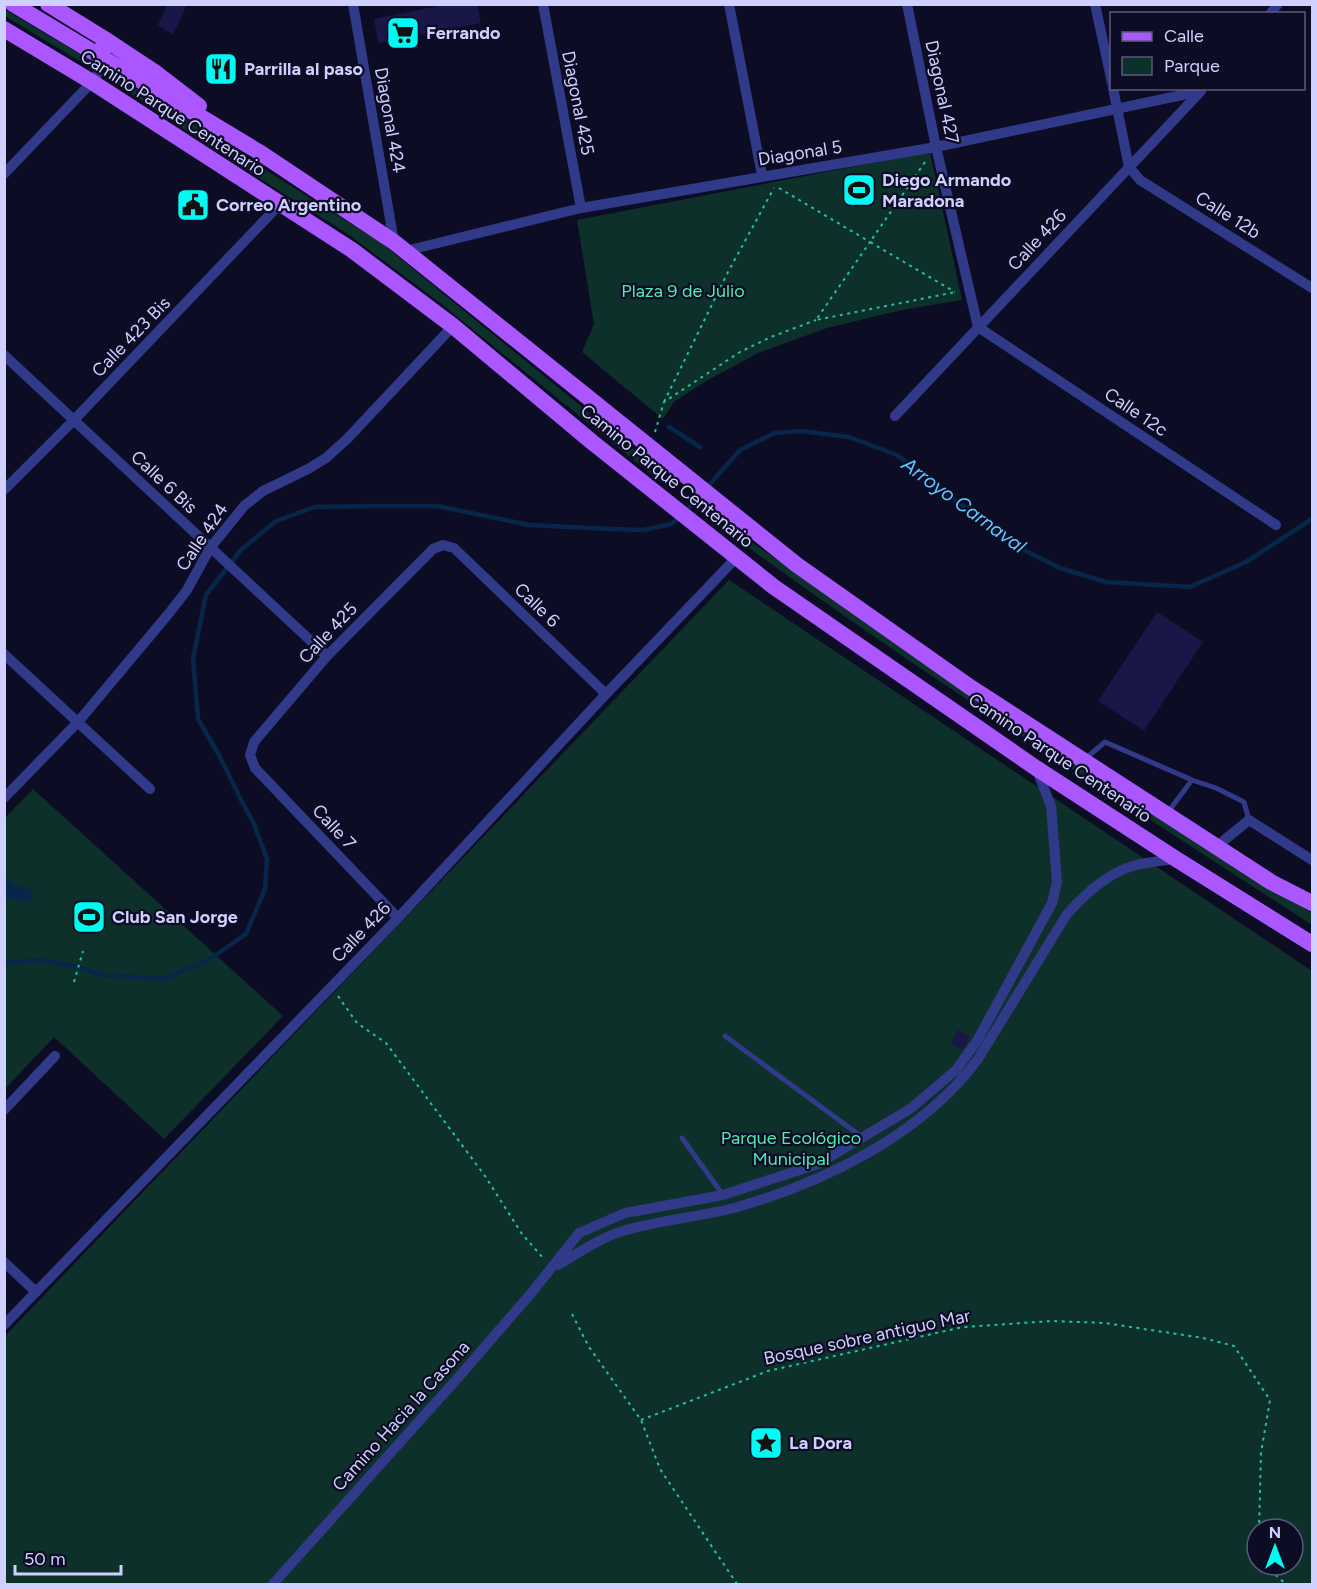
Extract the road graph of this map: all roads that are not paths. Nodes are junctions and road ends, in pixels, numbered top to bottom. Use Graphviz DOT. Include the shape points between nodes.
graph roads {
  1 [pos="13,4"];
  2 [pos="48,4"];
  3 [pos="353,4"];
  4 [pos="543,4"];
  5 [pos="729,4"];
  6 [pos="907,4"];
  7 [pos="1095,4"];
  8 [pos="4,28"];
  9 [pos="103,38"];
  10 [pos="106,61"];
  11 [pos="1110,74"];
  12 [pos="92,82"];
  13 [pos="1113,90"];
  14 [pos="1202,90"];
  15 [pos="1117,108"];
  16 [pos="936,147"];
  17 [pos="259,152"];
  18 [pos="1129,167"];
  19 [pos="4,174"];
  20 [pos="762,175"];
  21 [pos="279,205"];
  22 [pos="581,208"];
  23 [pos="399,247"];
  24 [pos="1312,288"];
  25 [pos="453,326"];
  26 [pos="978,327"];
  27 [pos="4,356"];
  28 [pos="895,416"];
  29 [pos="74,420"];
  30 [pos="4,490"];
  31 [pos="1276,525"];
  32 [pos="443,545"];
  33 [pos="213,550"];
  34 [pos="737,557"];
  35 [pos="4,654"];
  36 [pos="327,656"];
  37 [pos="606,694"];
  38 [pos="78,722"];
  39 [pos="250,755"];
  40 [pos="1084,760"];
  41 [pos="1036,768"];
  42 [pos="1192,780"];
  43 [pos="150,789"];
  44 [pos="4,798"];
  45 [pos="1167,813"];
  46 [pos="1249,820"];
  47 [pos="1217,846"];
  48 [pos="1176,859"];
  49 [pos="1312,860"];
  50 [pos="1312,903"];
  51 [pos="398,918"];
  52 [pos="1312,944"];
  53 [pos="725,1036"];
  54 [pos="982,1043"];
  55 [pos="56,1056"];
  56 [pos="973,1056"];
  57 [pos="4,1110"];
  58 [pos="682,1138"];
  59 [pos="860,1140"];
  60 [pos="864,1154"];
  61 [pos="728,1193"];
  62 [pos="740,1205"];
  63 [pos="4,1262"];
  64 [pos="552,1268"];
  65 [pos="36,1292"];
  66 [pos="4,1325"];
  67 [pos="273,1584"];
  1 -- 10 [label="main road, Camino Parque Centenario"];
  2 -- 9 [label="main road"];
  3 -- 23 [label="street, Diagonal 424"];
  4 -- 22 [label="street, Diagonal 425"];
  5 -- 20 [label="street"];
  6 -- 16 [label="street, Diagonal 427"];
  7 -- 11 [label="street"];
  8 -- 12 [label="main road, Camino Parque Centenario"];
  9 -- 10 [label="main road"];
  9 -- 17 [label="main road" via="156,73"];
  10 -- 12 [label="street"];
  10 -- 17 [label="main road, Camino Parque Centenario"];
  12 -- 19 [label="street"];
  12 -- 21 [label="main road, Camino Parque Centenario"];
  13 -- 15 [label="street"];
  14 -- 15 [label="street, Diagonal 5"];
  14 -- 18 [label="street, Calle 426"];
  15 -- 16 [label="street, Diagonal 5"];
  15 -- 18 [label="street"];
  16 -- 20 [label="street, Diagonal 5"];
  16 -- 26 [label="street, Diagonal 427"];
  17 -- 23 [label="main road, Camino Parque Centenario"];
  18 -- 24 [label="street, Calle 12b" via="1140,180"];
  18 -- 26 [label="street, Calle 426"];
  20 -- 22 [label="street, Diagonal 5"];
  21 -- 25 [label="main road, Camino Parque Centenario" via="352,250"];
  21 -- 29 [label="street, Calle 423 Bis"];
  22 -- 23 [label="street, Diagonal 5"];
  23 -- 40 [label="main road, Camino Parque Centenario" via="797,565 970,687"];
  25 -- 33 [label="street, Calle 424" via="326,458 263,491 244,506"];
  25 -- 34 [label="main road, Camino Parque Centenario"];
  26 -- 28 [label="street, Calle 426"];
  26 -- 31 [label="street, Calle 12c"];
  27 -- 29 [label="street, Calle 6 Bis"];
  29 -- 30 [label="street, Calle 423 Bis"];
  29 -- 33 [label="street, Calle 6 Bis"];
  32 -- 36 [label="street, Calle 425" via="433,549"];
  32 -- 37 [label="street, Calle 6" via="454,548"];
  33 -- 36 [label="street, Calle 6 Bis"];
  33 -- 38 [label="street, Calle 424" via="187,590"];
  34 -- 37 [label="street, Calle 426"];
  34 -- 41 [label="main road, Camino Parque Centenario" via="774,587"];
  35 -- 38 [label="street"];
  36 -- 39 [label="street, Calle 425" via="254,742"];
  37 -- 51 [label="street, Calle 426"];
  38 -- 43 [label="street"];
  38 -- 44 [label="street, Calle 424"];
  39 -- 51 [label="street, Calle 7" via="255,768"];
  40 -- 42 [label="lane" via="1105,742"];
  40 -- 45 [label="main road, Camino Parque Centenario"];
  41 -- 48 [label="main road, Camino Parque Centenario"];
  41 -- 54 [label="street" via="1051,806 1057,882 1052,903"];
  42 -- 45 [label="lane"];
  42 -- 46 [label="lane" via="1244,802"];
  45 -- 47 [label="main road, Camino Parque Centenario"];
  46 -- 47 [label="street"];
  46 -- 49 [label="street"];
  47 -- 50 [label="main road, Camino Parque Centenario"];
  48 -- 52 [label="main road, Camino Parque Centenario"];
  48 -- 54 [label="street" via="1131,867 1080,899"];
  51 -- 65 [label="street, Calle 426"];
  53 -- 59 [label="lane"];
  54 -- 56 [label="street"];
  55 -- 57 [label="street"];
  56 -- 59 [label="street, Camino Hacia la Casona" via="910,1109"];
  56 -- 60 [label="street, Camino Hacia la Casona" via="964,1078 918,1121"];
  58 -- 61 [label="lane"];
  59 -- 60 [label="street"];
  59 -- 61 [label="street, Camino Hacia la Casona" via="818,1164"];
  60 -- 62 [label="street, Camino Hacia la Casona" via="819,1179"];
  61 -- 62 [label="street"];
  61 -- 64 [label="street, Camino Hacia la Casona" via="625,1213 601,1222 579,1233"];
  62 -- 64 [label="street, Camino Hacia la Casona" via="625,1230"];
  63 -- 65 [label="street"];
  64 -- 67 [label="street, Camino Hacia la Casona"];
  65 -- 66 [label="street, Calle 426"];
}
